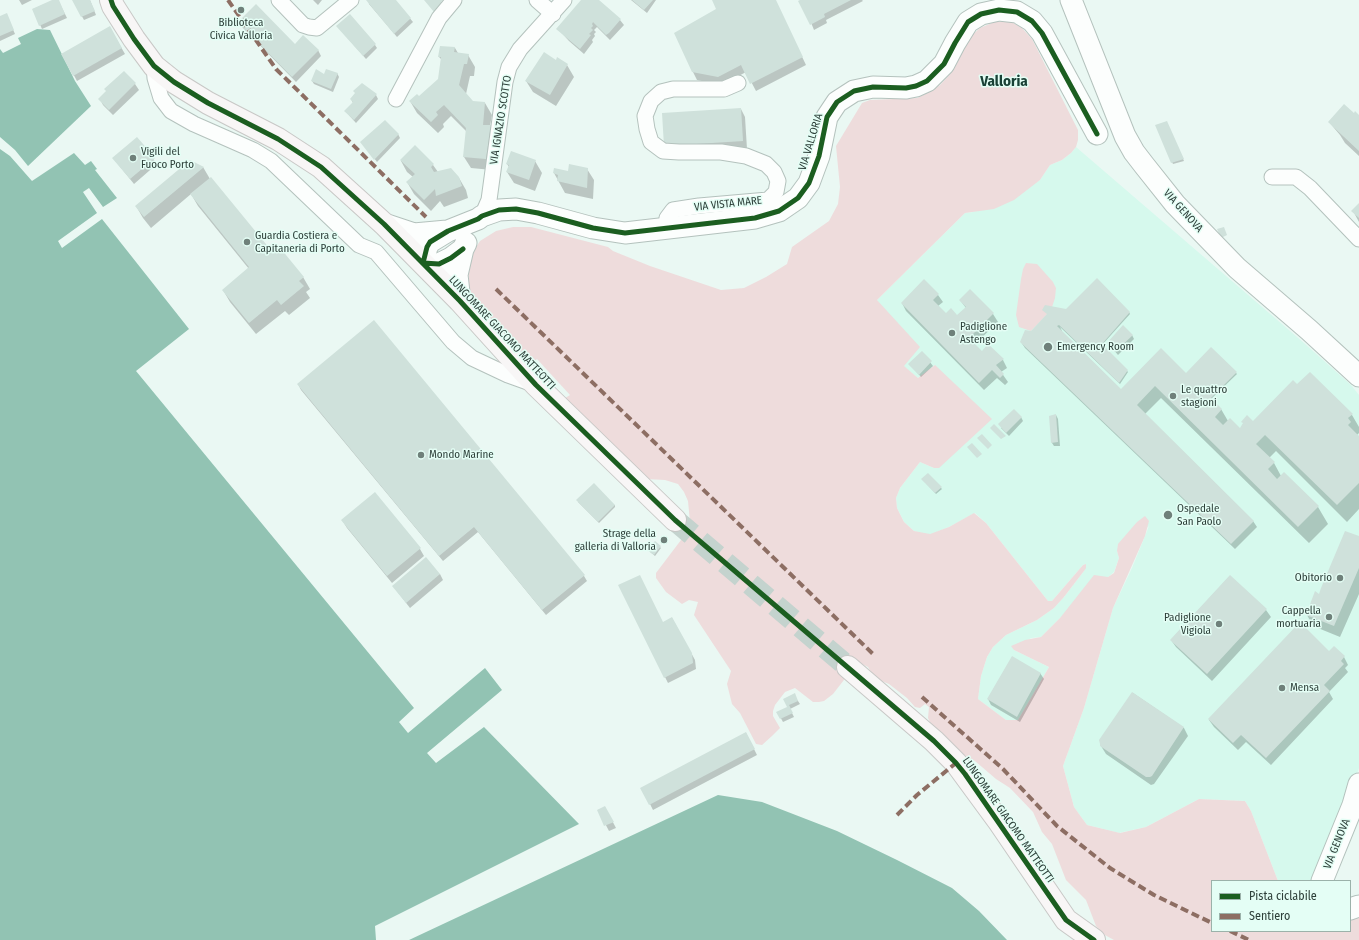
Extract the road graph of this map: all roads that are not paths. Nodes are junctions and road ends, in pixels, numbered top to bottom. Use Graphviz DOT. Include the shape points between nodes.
graph roads {
  1 [pos="111,0"];
  2 [pos="280,0"];
  3 [pos="351,0"];
  4 [pos="454,0"];
  5 [pos="537,0"];
  6 [pos="564,0"];
  7 [pos="1071,0"];
  8 [pos="553,14"];
  9 [pos="154,66"];
  10 [pos="738,83"];
  11 [pos="396,99"];
  12 [pos="1111,132"];
  13 [pos="1272,177"];
  14 [pos="480,218"];
  15 [pos="384,224"];
  16 [pos="666,228"];
  17 [pos="448,231"];
  18 [pos="1359,238"];
  19 [pos="463,249"];
  20 [pos="423,263"];
  21 [pos="460,301"];
  22 [pos="1359,376"];
  23 [pos="536,385"];
  24 [pos="675,520"];
  25 [pos="848,667"];
  26 [pos="1359,784"];
  27 [pos="1322,880"];
  28 [pos="1094,940"];
  1 -- 9 [label="main road, LUNGOMARE GIACOMO MATTEOTTI" via="134,39"];
  2 -- 3 [label="street" via="302,25 309,28 317,28"];
  4 -- 11 [label="street" via="439,18"];
  5 -- 8 [label="street"];
  6 -- 8 [label="street, VIA IGNAZIO SCOTTO"];
  7 -- 12 [label="street, VIA GENOVA"];
  8 -- 14 [label="street, VIA IGNAZIO SCOTTO" via="520,49 509,67 489,200"];
  9 -- 15 [label="main road, LUNGOMARE GIACOMO MATTEOTTI" via="208,103 278,139 320,167"];
  9 -- 23 [label="street" via="161,98 172,111 271,161 359,245 376,252 453,342 472,358"];
  10 -- 16 [label="street, VIA VISTA MARE" via="724,89 673,89 661,92 651,101 645,116 647,130 652,142 662,151 721,152 746,156 766,164 778,181 776,192 768,200 673,210"];
  12 -- 16 [label="street, VIA VALLORIA" via="1032,21 1017,12 999,10 981,14 968,22 944,64 927,81 906,88 874,87 854,91 837,102 827,118 819,156 809,183 798,198 779,211 755,218"];
  12 -- 22 [label="street, VIA GENOVA" via="1134,152 1174,204 1237,268"];
  13 -- 18 [label="street" via="1296,177"];
  14 -- 16 [label="street, VIA VALLORIA" via="499,210 516,209 611,232 625,233"];
  14 -- 17 [label="street, VIA VALLORIA"];
  14 -- 19 [label="street"];
  15 -- 17 [label="street" via="414,234"];
  15 -- 20 [label="main road, LUNGOMARE GIACOMO MATTEOTTI"];
  17 -- 20 [label="street" via="430,242"];
  19 -- 20 [label="street" via="439,264"];
  19 -- 21 [label="street" via="457,275"];
  20 -- 21 [label="main road, LUNGOMARE GIACOMO MATTEOTTI"];
  21 -- 23 [label="main road, LUNGOMARE GIACOMO MATTEOTTI"];
  23 -- 24 [label="main road, LUNGOMARE GIACOMO MATTEOTTI"];
  25 -- 28 [label="main road, LUNGOMARE GIACOMO MATTEOTTI" via="956,763 1066,920"];
  26 -- 27 [label="street, VIA GENOVA"];
}
